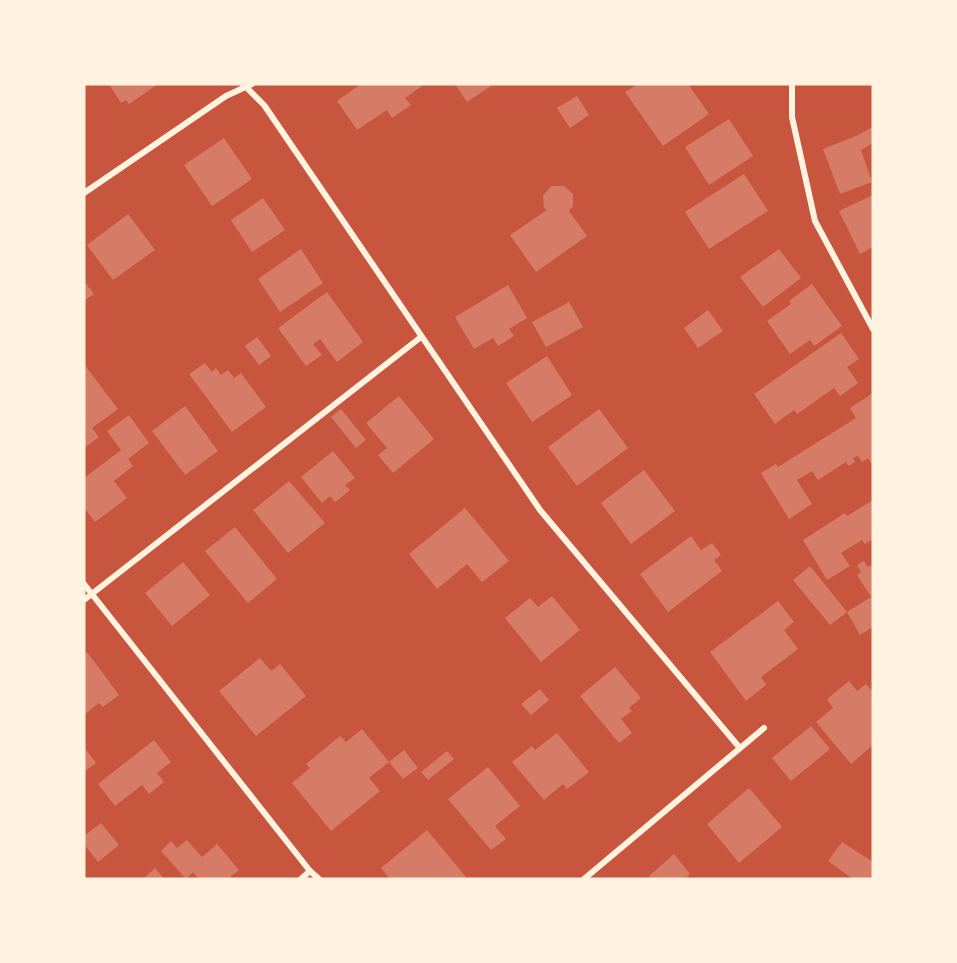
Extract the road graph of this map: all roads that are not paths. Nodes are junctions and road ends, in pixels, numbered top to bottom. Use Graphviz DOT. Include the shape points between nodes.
graph roads {
  1 [pos="792,84"];
  2 [pos="247,85"];
  3 [pos="84,193"];
  4 [pos="873,329"];
  5 [pos="421,337"];
  6 [pos="84,584"];
  7 [pos="92,594"];
  8 [pos="84,600"];
  9 [pos="764,728"];
  10 [pos="739,747"];
  11 [pos="310,871"];
  12 [pos="301,879"];
  13 [pos="319,879"];
  14 [pos="584,879"];
  1 -- 4 [label="street" via="792,117 815,221"];
  2 -- 3 [label="street"];
  2 -- 5 [label="street"];
  5 -- 7 [label="street"];
  5 -- 10 [label="street" via="540,510"];
  6 -- 7 [label="street"];
  7 -- 8 [label="street"];
  7 -- 11 [label="street"];
  9 -- 10 [label="street"];
  10 -- 14 [label="street"];
  11 -- 12 [label="street"];
  11 -- 13 [label="street"];
}
